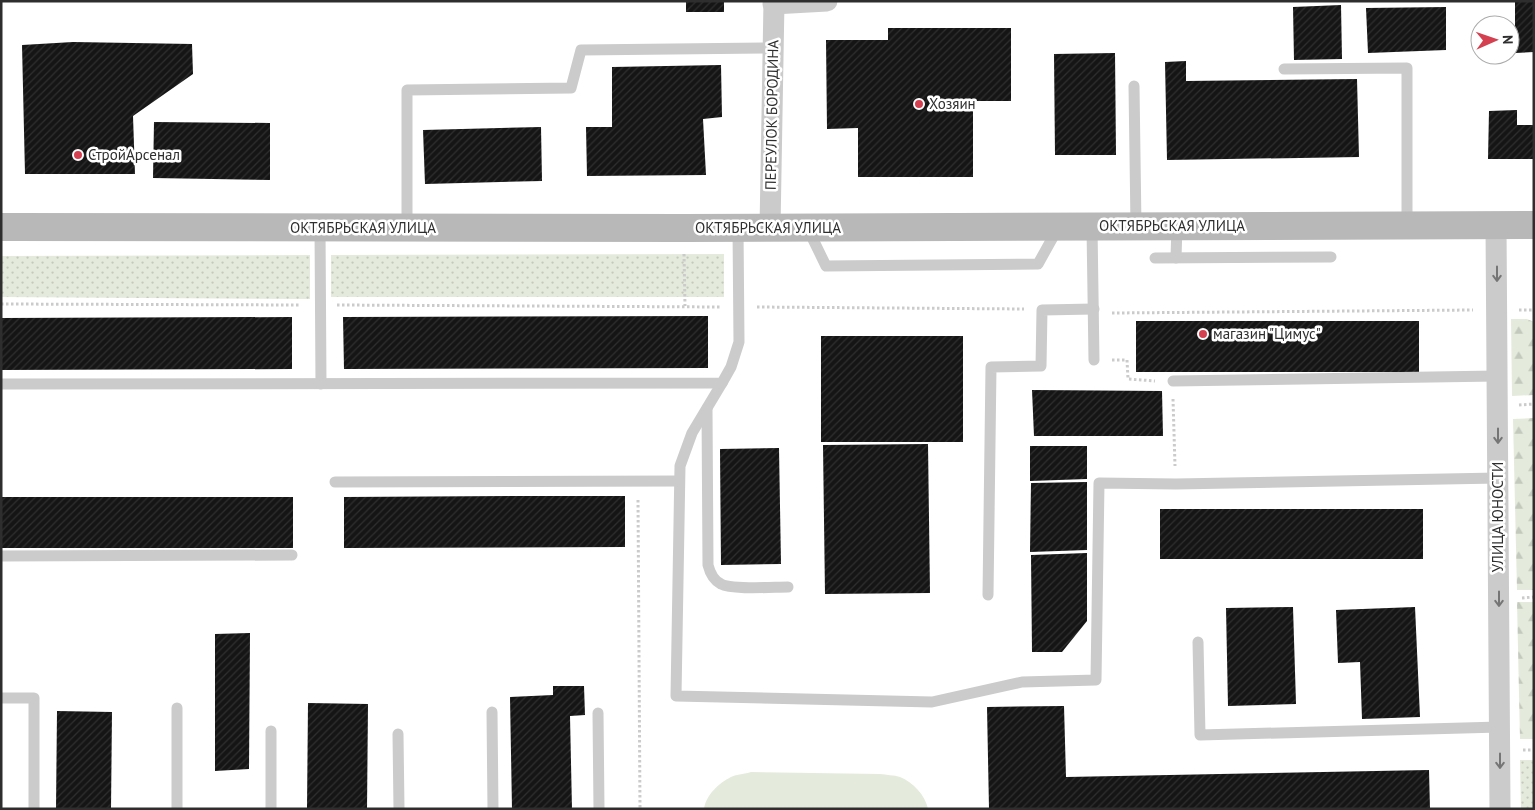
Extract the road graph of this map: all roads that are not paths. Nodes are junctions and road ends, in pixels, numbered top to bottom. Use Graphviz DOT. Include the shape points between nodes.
graph roads {
  1 [pos="827,1"];
  2 [pos="774,2"];
  3 [pos="773,48"];
  4 [pos="1284,70"];
  5 [pos="1134,86"];
  6 [pos="1407,225"];
  7 [pos="1496,225"];
  8 [pos="1534,225"];
  9 [pos="1136,226"];
  10 [pos="1177,226"];
  11 [pos="1,227"];
  12 [pos="1058,227"];
  13 [pos="1092,227"];
  14 [pos="320,228"];
  15 [pos="407,228"];
  16 [pos="738,228"];
  17 [pos="770,228"];
  18 [pos="807,228"];
  19 [pos="1331,257"];
  20 [pos="1155,258"];
  21 [pos="1176,258"];
  22 [pos="1094,309"];
  23 [pos="1094,360"];
  24 [pos="1497,376"];
  25 [pos="1173,382"];
  26 [pos="722,383"];
  27 [pos="1,384"];
  28 [pos="321,384"];
  29 [pos="707,407"];
  30 [pos="1498,478"];
  31 [pos="678,481"];
  32 [pos="335,482"];
  33 [pos="292,555"];
  34 [pos="1,556"];
  35 [pos="788,587"];
  36 [pos="988,596"];
  37 [pos="1198,642"];
  38 [pos="1,698"];
  39 [pos="177,708"];
  40 [pos="492,712"];
  41 [pos="598,713"];
  42 [pos="1500,727"];
  43 [pos="271,731"];
  44 [pos="398,734"];
  45 [pos="34,809"];
  46 [pos="177,809"];
  47 [pos="271,809"];
  48 [pos="399,809"];
  49 [pos="493,809"];
  50 [pos="599,809"];
  51 [pos="1500,809"];
  1 -- 2 [label="street"];
  2 -- 3 [label="street, ПЕРЕУЛОК БОРОДИНА"];
  3 -- 15 [label="lane" via="581,50 571,88 407,90"];
  3 -- 17 [label="street, ПЕРЕУЛОК БОРОДИНА"];
  4 -- 6 [label="lane" via="1407,68"];
  5 -- 9 [label="lane"];
  6 -- 7 [label="street, ОКТЯБРЬСКАЯ УЛИЦА"];
  6 -- 10 [label="street, ОКТЯБРЬСКАЯ УЛИЦА"];
  7 -- 8 [label="street, ОКТЯБРЬСКАЯ УЛИЦА"];
  7 -- 24 [label="street, УЛИЦА ЮНОСТИ, one-way"];
  9 -- 10 [label="street, ОКТЯБРЬСКАЯ УЛИЦА"];
  9 -- 13 [label="street, ОКТЯБРЬСКАЯ УЛИЦА"];
  10 -- 21 [label="lane"];
  11 -- 14 [label="street, ОКТЯБРЬСКАЯ УЛИЦА"];
  12 -- 13 [label="street, ОКТЯБРЬСКАЯ УЛИЦА"];
  12 -- 18 [label="street, ОКТЯБРЬСКАЯ УЛИЦА"];
  12 -- 18 [label="lane" via="1038,264 826,266"];
  13 -- 22 [label="lane"];
  14 -- 15 [label="street, ОКТЯБРЬСКАЯ УЛИЦА"];
  14 -- 28 [label="lane"];
  15 -- 16 [label="street, ОКТЯБРЬСКАЯ УЛИЦА"];
  16 -- 17 [label="street, ОКТЯБРЬСКАЯ УЛИЦА"];
  16 -- 26 [label="lane" via="739,342 731,368"];
  17 -- 18 [label="street, ОКТЯБРЬСКАЯ УЛИЦА"];
  19 -- 21 [label="lane"];
  20 -- 21 [label="lane"];
  22 -- 23 [label="lane"];
  22 -- 36 [label="lane" via="1042,310 1041,366 991,367"];
  24 -- 25 [label="lane"];
  24 -- 30 [label="street, УЛИЦА ЮНОСТИ, one-way"];
  26 -- 28 [label="lane"];
  26 -- 29 [label="lane"];
  27 -- 28 [label="lane"];
  29 -- 31 [label="lane" via="686,444"];
  29 -- 35 [label="lane" via="710,573 727,587"];
  30 -- 31 [label="lane" via="1099,483 1096,680 1022,682 932,702 676,696"];
  30 -- 42 [label="street, УЛИЦА ЮНОСТИ, one-way"];
  31 -- 32 [label="lane"];
  33 -- 34 [label="lane"];
  37 -- 42 [label="lane" via="1200,735"];
  38 -- 45 [label="lane" via="34,698"];
  39 -- 46 [label="lane"];
  40 -- 49 [label="lane"];
  41 -- 50 [label="lane"];
  42 -- 51 [label="street, УЛИЦА ЮНОСТИ, one-way"];
  43 -- 47 [label="lane"];
  44 -- 48 [label="lane"];
}
